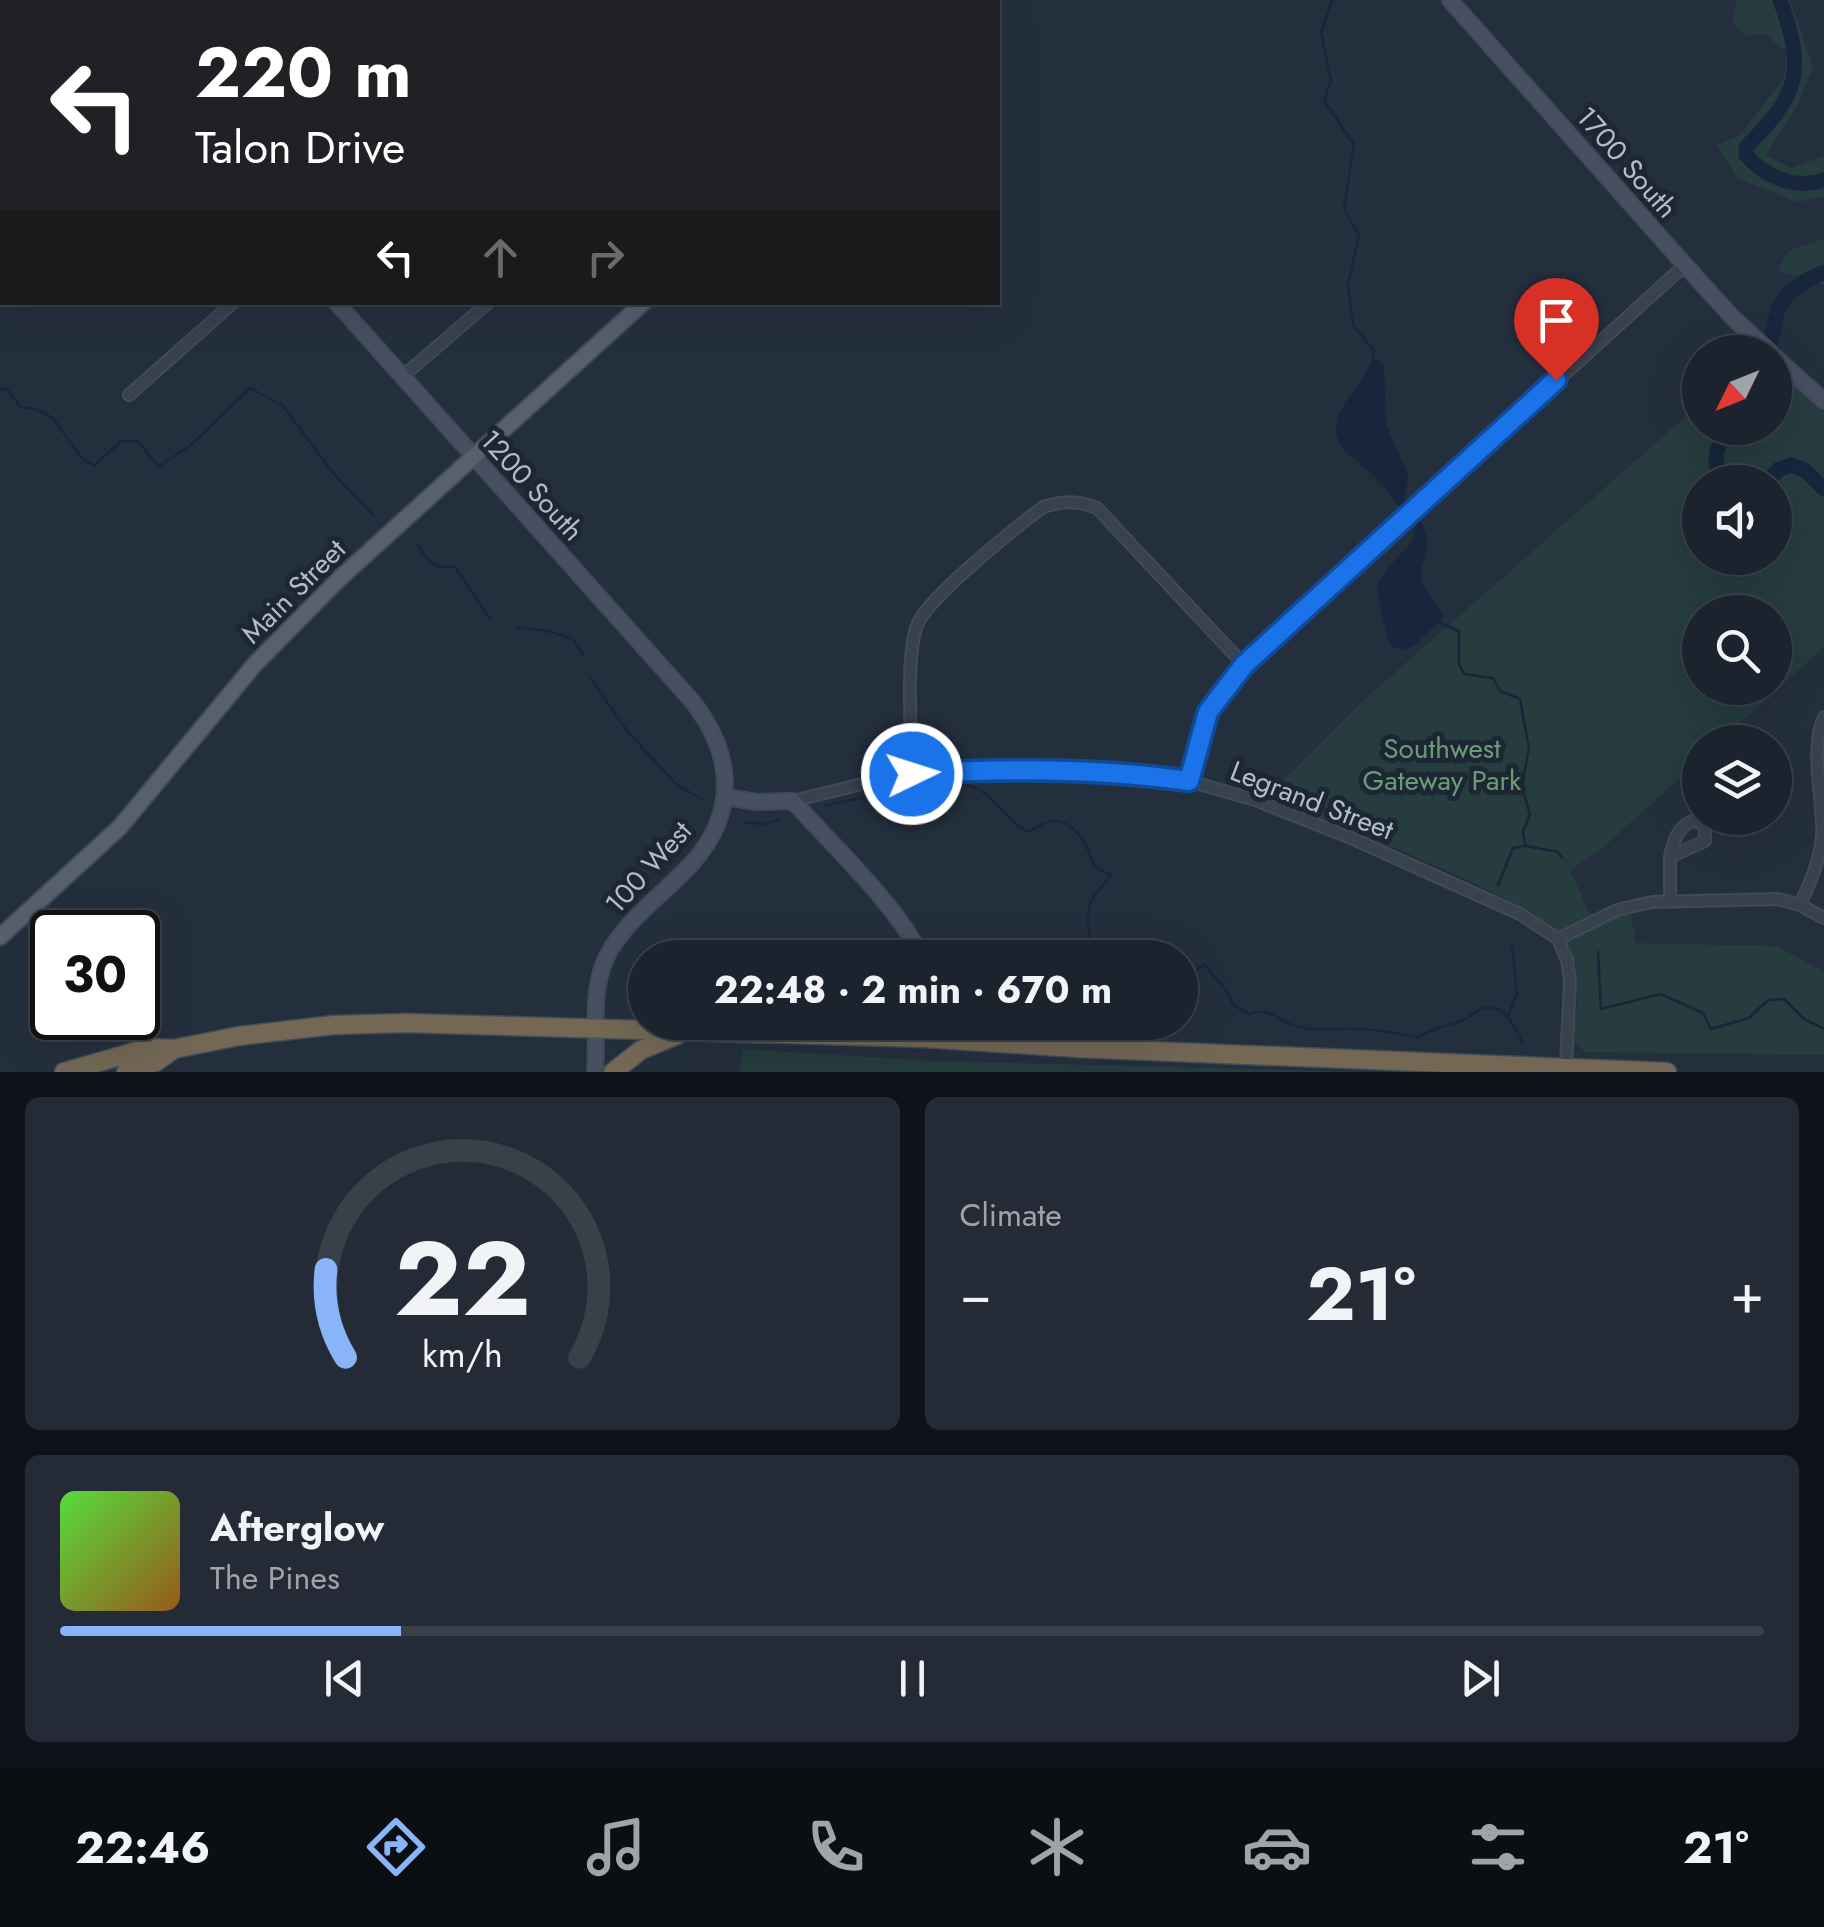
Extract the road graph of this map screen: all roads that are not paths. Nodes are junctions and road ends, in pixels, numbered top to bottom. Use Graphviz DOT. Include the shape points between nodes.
graph roads {
  1 [pos="1450,0"];
  2 [pos="1685,265"];
  3 [pos="231,305"];
  4 [pos="339,305"];
  5 [pos="485,305"];
  6 [pos="641,305"];
  7 [pos="1751,335"];
  8 [pos="1792,372"];
  9 [pos="402,377"];
  10 [pos="130,395"];
  11 [pos="1824,401"];
  12 [pos="472,456"];
  13 [pos="1244,665"];
  14 [pos="692,701"];
  15 [pos="1824,717"];
  16 [pos="912,774"];
  17 [pos="1189,781"];
  18 [pos="725,797"];
  19 [pos="793,800"];
  20 [pos="1678,832"];
  21 [pos="1693,848"];
  22 [pos="1670,857"];
  23 [pos="1670,902"];
  24 [pos="1800,905"];
  25 [pos="1824,918"];
  26 [pos="0,937"];
  27 [pos="1558,939"];
  28 [pos="914,940"];
  29 [pos="596,1029"];
  30 [pos="628,1030"];
  31 [pos="665,1040"];
  32 [pos="1010,1040"];
  33 [pos="174,1049"];
  34 [pos="1566,1066"];
  35 [pos="64,1072"];
  36 [pos="126,1072"];
  37 [pos="595,1072"];
  38 [pos="613,1072"];
  39 [pos="1667,1072"];
  1 -- 2 [label="main road, 1700 South"];
  2 -- 7 [label="main road, 1700 South"];
  2 -- 13 [label="street"];
  3 -- 10 [label="street"];
  4 -- 9 [label="main road, 1200 South"];
  5 -- 9 [label="street"];
  6 -- 12 [label="main road, Main Street"];
  8 -- 11 [label="main road, 1700 South"];
  9 -- 12 [label="main road, 1200 South"];
  12 -- 14 [label="main road, 1200 South"];
  12 -- 26 [label="main road, Main Street" via="255,664 120,827"];
  13 -- 16 [label="street" via="1097,508 1079,501 1043,507 918,623 912,647"];
  13 -- 17 [label="street" via="1208,712"];
  14 -- 18 [label="main road, 100 West" via="722,750"];
  15 -- 24 [label="street" via="1818,740 1819,860"];
  16 -- 17 [label="street, Legrand Street" via="1073,772"];
  16 -- 19 [label="street, Legrand Street"];
  17 -- 27 [label="street, Legrand Street" via="1351,838 1520,914"];
  18 -- 19 [label="main road, Legrand Street"];
  18 -- 29 [label="main road, 100 West" via="705,846 607,956 598,978"];
  19 -- 28 [label="main road"];
  20 -- 21 [label="street"];
  20 -- 21 [label="street" via="1695,820 1705,828 1704,842"];
  20 -- 22 [label="street"];
  21 -- 22 [label="street"];
  22 -- 23 [label="street"];
  23 -- 24 [label="street" via="1778,899"];
  23 -- 27 [label="street" via="1632,905"];
  24 -- 25 [label="street"];
  27 -- 34 [label="street" via="1570,981"];
  29 -- 30 [label="highway"];
  29 -- 33 [label="highway" via="406,1022 240,1036"];
  29 -- 37 [label="main road, 100 West"];
  31 -- 38 [label="highway"];
  32 -- 34 [label="highway"];
  33 -- 35 [label="highway" via="148,1048"];
  33 -- 36 [label="highway"];
  34 -- 39 [label="highway"];
}
